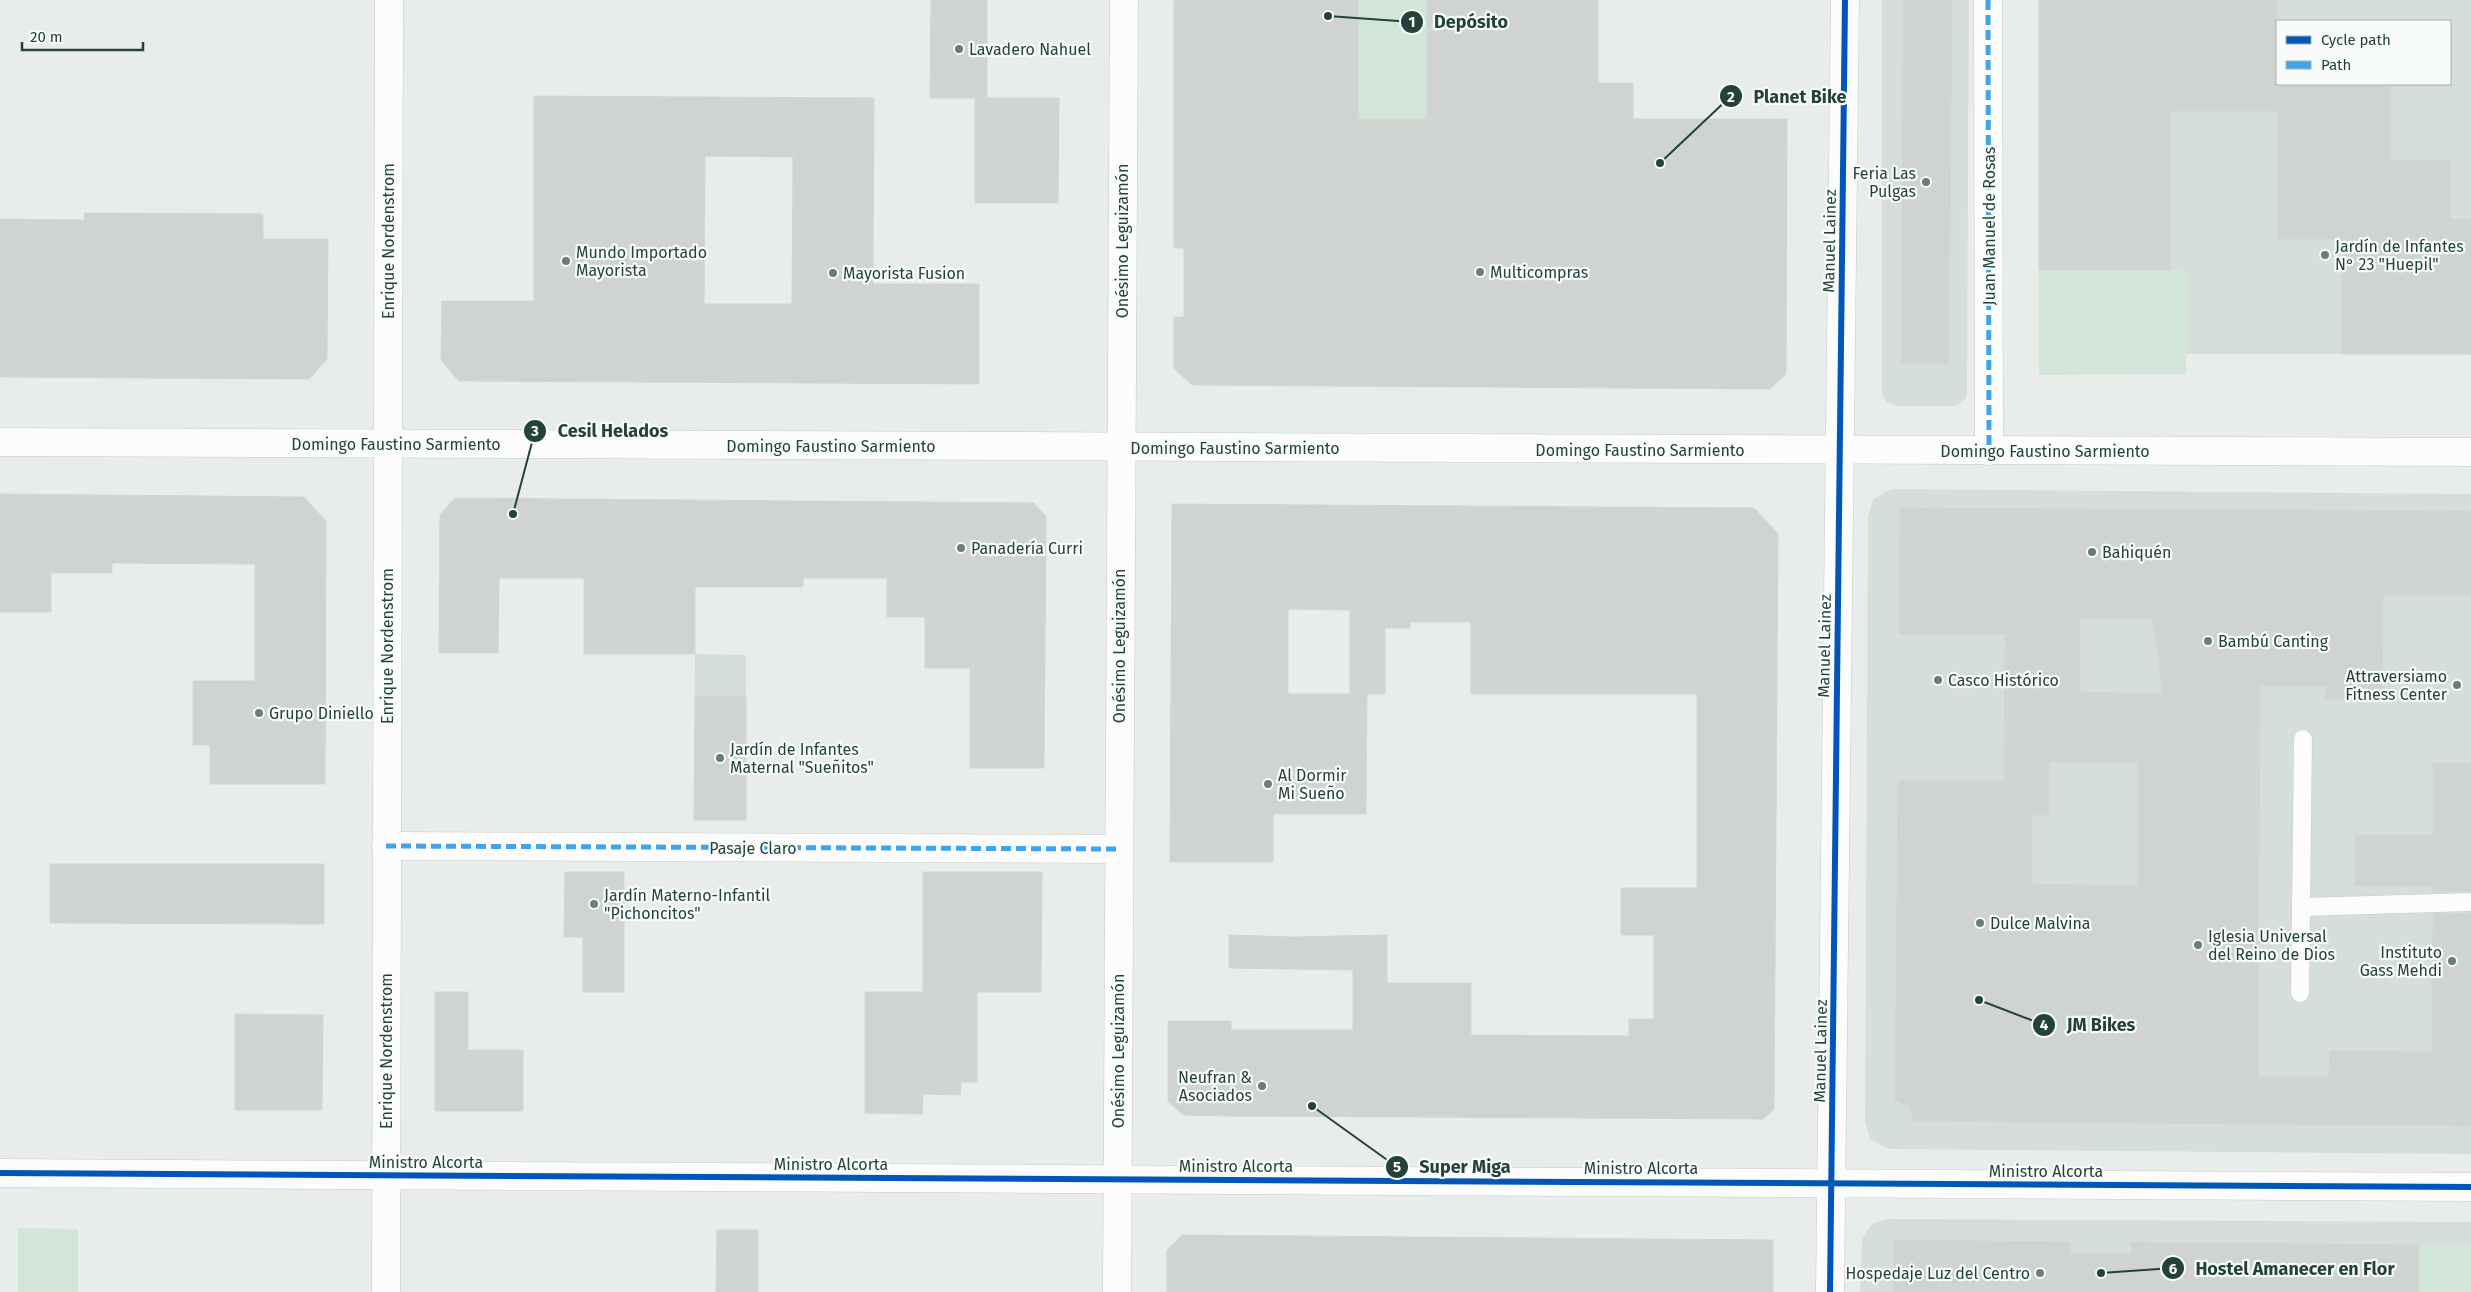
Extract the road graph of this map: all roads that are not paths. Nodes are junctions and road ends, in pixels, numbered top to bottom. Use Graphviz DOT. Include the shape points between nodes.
graph roads {
  1 [pos="388,0"];
  2 [pos="1124,0"];
  3 [pos="1846,0"];
  4 [pos="1988,0"];
  5 [pos="0,442"];
  6 [pos="388,444"];
  7 [pos="1120,447"];
  8 [pos="1840,450"];
  9 [pos="1989,451"];
  10 [pos="2471,452"];
  11 [pos="2303,739"];
  12 [pos="386,846"];
  13 [pos="1119,849"];
  14 [pos="2471,902"];
  15 [pos="2302,906"];
  16 [pos="2300,993"];
  17 [pos="0,1173"];
  18 [pos="386,1175"];
  19 [pos="1117,1179"];
  20 [pos="1832,1183"];
  21 [pos="2471,1187"];
  22 [pos="386,1292"];
  23 [pos="1117,1292"];
  24 [pos="1830,1292"];
  1 -- 6 [label="street, Enrique Nordenstrom"];
  2 -- 7 [label="street, Onésimo Leguizamón"];
  3 -- 8 [label="street, Manuel Lainez"];
  4 -- 9 [label="street, Juan Manuel de Rosas"];
  5 -- 6 [label="street, Domingo Faustino Sarmiento"];
  6 -- 7 [label="street, Domingo Faustino Sarmiento"];
  6 -- 12 [label="street, Enrique Nordenstrom"];
  7 -- 8 [label="street, Domingo Faustino Sarmiento"];
  7 -- 13 [label="street, Onésimo Leguizamón"];
  8 -- 9 [label="street, Domingo Faustino Sarmiento"];
  8 -- 20 [label="street, Manuel Lainez"];
  9 -- 10 [label="street, Domingo Faustino Sarmiento"];
  11 -- 15 [label="lane"];
  12 -- 13 [label="street, Pasaje Claro"];
  12 -- 18 [label="street, Enrique Nordenstrom"];
  13 -- 19 [label="street, Onésimo Leguizamón"];
  14 -- 15 [label="lane"];
  15 -- 16 [label="lane"];
  17 -- 18 [label="street, Ministro Alcorta"];
  18 -- 19 [label="street, Ministro Alcorta"];
  18 -- 22 [label="street, Enrique Nordenstrom"];
  19 -- 20 [label="street, Ministro Alcorta"];
  19 -- 23 [label="street, Onésimo Leguizamón"];
  20 -- 21 [label="street, Ministro Alcorta"];
  20 -- 24 [label="street, Manuel Lainez"];
}
